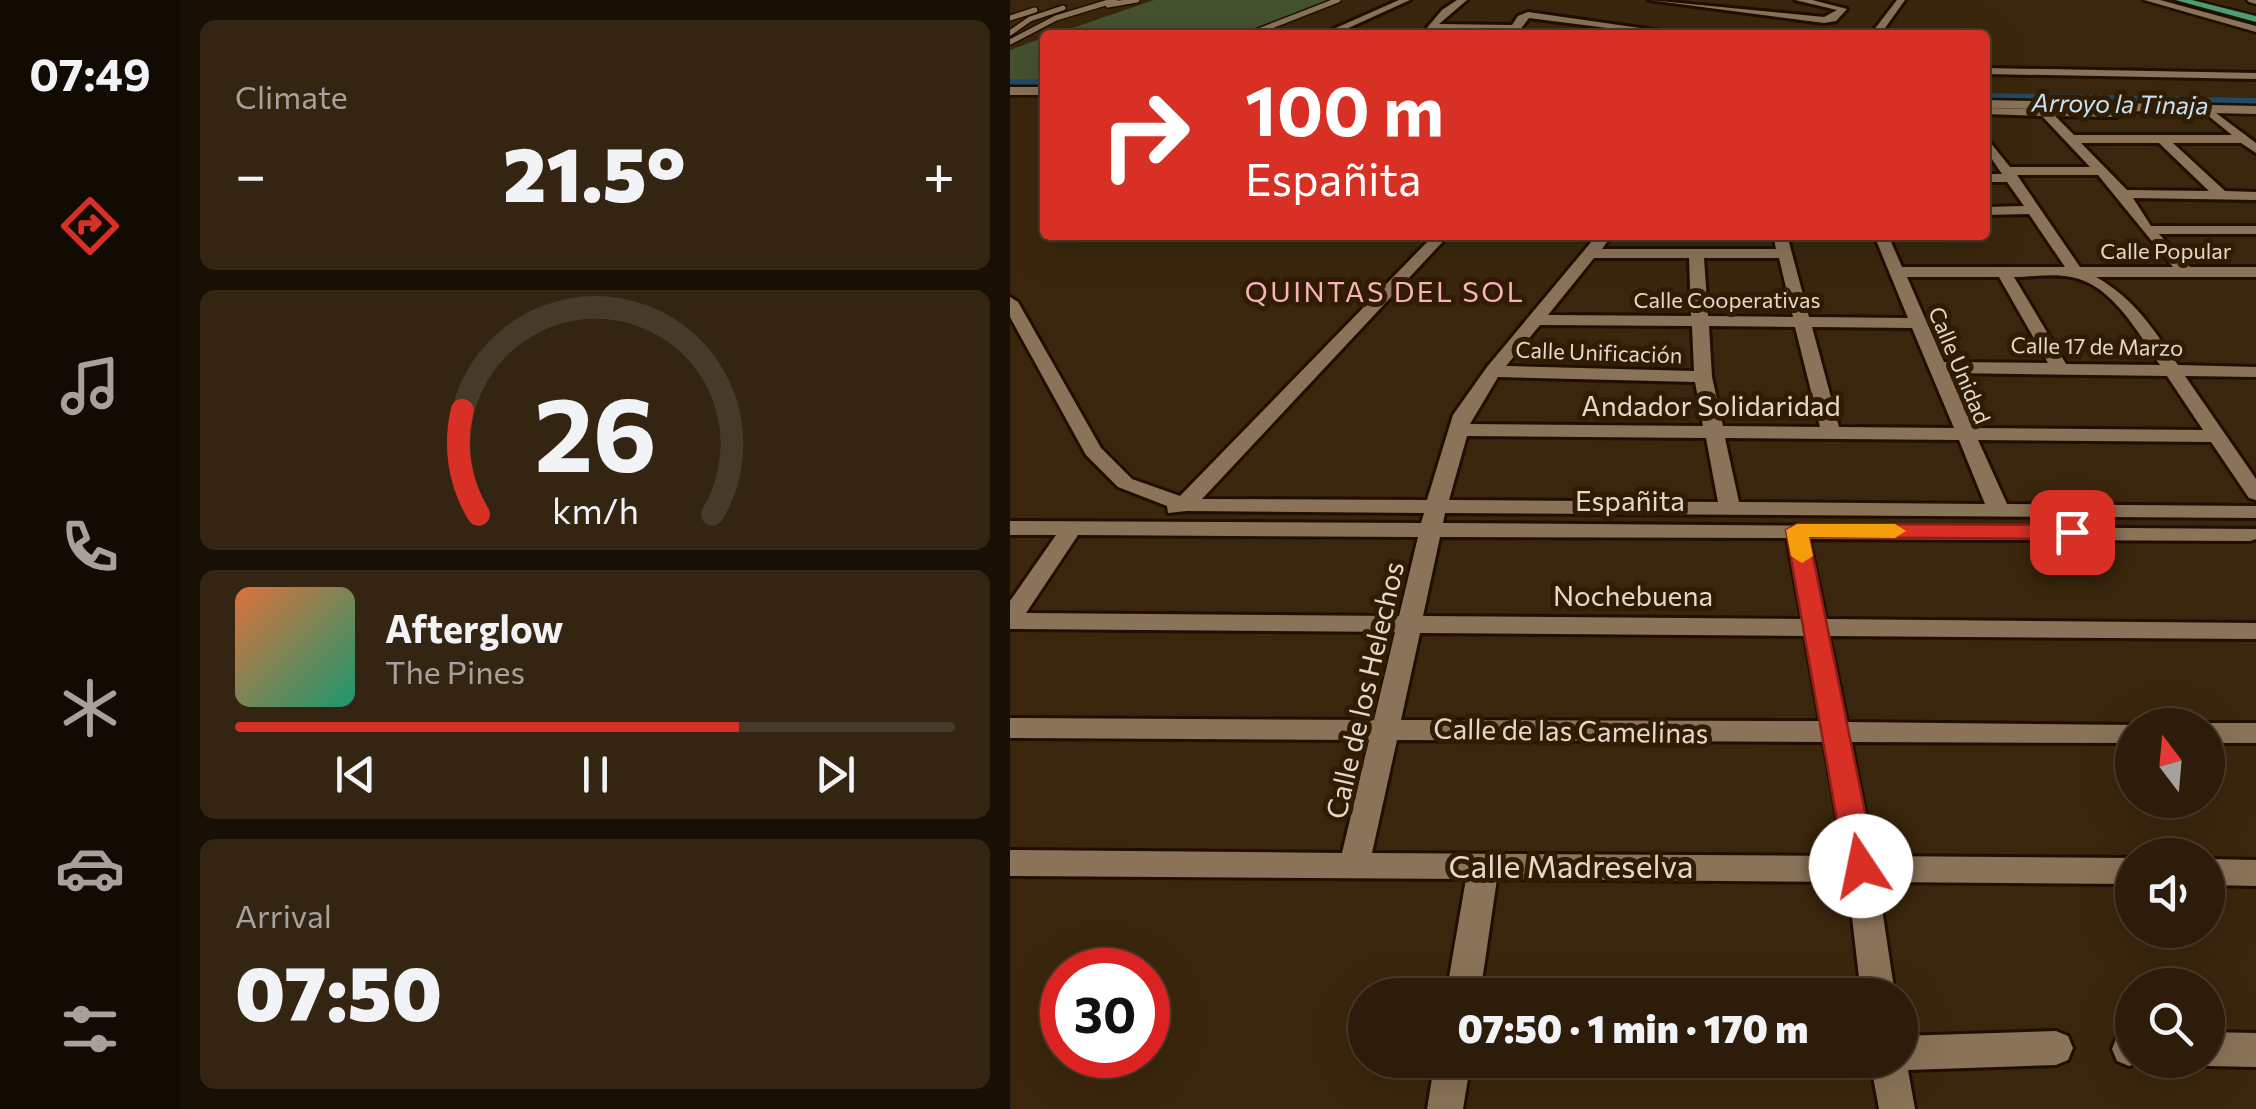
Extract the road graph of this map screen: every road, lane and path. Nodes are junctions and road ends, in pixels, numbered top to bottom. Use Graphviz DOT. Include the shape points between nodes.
graph roads {
  1 [pos="1092,0"];
  2 [pos="1114,0"];
  3 [pos="1137,0"];
  4 [pos="1338,0"];
  5 [pos="1406,0"];
  6 [pos="1652,0"];
  7 [pos="1662,0"];
  8 [pos="1799,0"];
  9 [pos="1901,0"];
  10 [pos="2149,0"];
  11 [pos="2180,0"];
  12 [pos="2227,0"];
  13 [pos="1066,1"];
  14 [pos="1468,2"];
  15 [pos="2255,3"];
  16 [pos="1098,5"];
  17 [pos="1386,11"];
  18 [pos="1408,12"];
  19 [pos="1432,12"];
  20 [pos="1445,12"];
  21 [pos="1460,13"];
  22 [pos="1010,18"];
  23 [pos="2256,19"];
  24 [pos="1381,23"];
  25 [pos="1012,28"];
  26 [pos="2256,29"];
  27 [pos="1261,30"];
  28 [pos="1338,30"];
  29 [pos="1429,30"];
  30 [pos="1448,30"];
  31 [pos="1514,30"];
  32 [pos="1611,30"];
  33 [pos="1879,30"];
  34 [pos="1010,42"];
  35 [pos="1990,71"];
  36 [pos="2013,72"];
  37 [pos="2256,76"];
  38 [pos="1010,82"];
  39 [pos="1040,82"];
  40 [pos="2020,84"];
  41 [pos="1010,90"];
  42 [pos="1040,90"];
  43 [pos="1990,95"];
  44 [pos="2256,100"];
  45 [pos="2201,104"];
  46 [pos="1990,108"];
  47 [pos="1990,108"];
  48 [pos="2132,108"];
  49 [pos="2256,110"];
  50 [pos="2045,112"];
  51 [pos="2071,139"];
  52 [pos="2162,140"];
  53 [pos="2244,140"];
  54 [pos="2256,149"];
  55 [pos="1990,150"];
  56 [pos="2101,171"];
  57 [pos="2010,174"];
  58 [pos="1990,177"];
  59 [pos="2124,194"];
  60 [pos="2222,195"];
  61 [pos="2256,196"];
  62 [pos="2033,210"];
  63 [pos="1990,211"];
  64 [pos="2147,230"];
  65 [pos="2256,230"];
  66 [pos="1437,240"];
  67 [pos="1600,240"];
  68 [pos="1781,240"];
  69 [pos="1883,240"];
  70 [pos="1589,252"];
  71 [pos="1696,254"];
  72 [pos="1784,254"];
  73 [pos="1896,272"];
  74 [pos="2004,272"];
  75 [pos="2076,272"];
  76 [pos="2186,272"];
  77 [pos="2256,272"];
  78 [pos="1010,302"];
  79 [pos="1535,320"];
  80 [pos="1702,322"];
  81 [pos="1802,322"];
  82 [pos="1918,323"];
  83 [pos="1016,325"];
  84 [pos="1937,367"];
  85 [pos="2060,368"];
  86 [pos="2171,370"];
  87 [pos="1492,371"];
  88 [pos="2256,372"];
  89 [pos="1704,378"];
  90 [pos="1458,430"];
  91 [pos="1714,433"];
  92 [pos="1831,433"];
  93 [pos="1965,434"];
  94 [pos="2216,436"];
  95 [pos="2256,494"];
  96 [pos="1184,505"];
  97 [pos="1730,510"];
  98 [pos="1999,511"];
  99 [pos="1434,518"];
  100 [pos="2249,525"];
  101 [pos="1010,528"];
  102 [pos="1071,529"];
  103 [pos="1122,530"];
  104 [pos="1797,530"];
  105 [pos="1010,620"];
  106 [pos="1816,625"];
  107 [pos="1409,626"];
  108 [pos="2256,630"];
  109 [pos="1010,728"];
  110 [pos="1386,728"];
  111 [pos="1836,732"];
  112 [pos="2115,732"];
  113 [pos="2225,732"];
  114 [pos="2256,732"];
  115 [pos="1010,862"];
  116 [pos="1355,863"];
  117 [pos="1484,866"];
  118 [pos="1861,866"];
  119 [pos="2115,871"];
  120 [pos="2225,872"];
  121 [pos="2256,873"];
  122 [pos="1467,978"];
  123 [pos="1876,978"];
  124 [pos="2056,1048"];
  125 [pos="2225,1049"];
  126 [pos="2256,1050"];
  127 [pos="1918,1053"];
  128 [pos="1450,1078"];
  129 [pos="1891,1078"];
  130 [pos="1445,1109"];
  131 [pos="1897,1109"];
  1 -- 25 [label="lane"];
  2 -- 16 [label="lane"];
  3 -- 16 [label="lane"];
  4 -- 27 [label="lane"];
  5 -- 17 [label="street"];
  6 -- 7 [label="street"];
  7 -- 8 [label="street" via="1824,20 1843,9"];
  9 -- 33 [label="street"];
  10 -- 26 [label="main road"];
  11 -- 23 [label="main road"];
  12 -- 15 [label="main road"];
  13 -- 22 [label="lane"];
  14 -- 20 [label="street"];
  14 -- 21 [label="street"];
  16 -- 34 [label="lane"];
  17 -- 18 [label="street"];
  17 -- 24 [label="street"];
  17 -- 28 [label="street"];
  19 -- 20 [label="street"];
  20 -- 21 [label="street"];
  20 -- 29 [label="street"];
  21 -- 30 [label="street"];
  31 -- 32 [label="street" via="1527,13"];
  35 -- 36 [label="street"];
  36 -- 37 [label="street"];
  36 -- 40 [label="street"];
  38 -- 39 [label="main road"];
  41 -- 42 [label="main road"];
  43 -- 45 [label="main road"];
  44 -- 45 [label="main road"];
  45 -- 48 [label="main road"];
  45 -- 49 [label="main road"];
  45 -- 53 [label="street"];
  46 -- 48 [label="main road"];
  47 -- 50 [label="street"];
  48 -- 50 [label="street" via="2116,114"];
  50 -- 51 [label="street"];
  51 -- 52 [label="street"];
  51 -- 56 [label="street"];
  52 -- 53 [label="street"];
  52 -- 60 [label="street"];
  53 -- 54 [label="street"];
  55 -- 57 [label="street, Calle Popular"];
  56 -- 57 [label="street"];
  56 -- 59 [label="street"];
  57 -- 58 [label="street"];
  57 -- 62 [label="street, Calle Popular"];
  59 -- 60 [label="street"];
  59 -- 64 [label="street"];
  60 -- 61 [label="street"];
  62 -- 63 [label="street"];
  62 -- 75 [label="street, Calle Popular"];
  64 -- 65 [label="street"];
  64 -- 76 [label="street"];
  66 -- 96 [label="street"];
  67 -- 70 [label="street, Calle de los Helechos"];
  68 -- 72 [label="street"];
  69 -- 73 [label="street, Calle Unidad"];
  70 -- 71 [label="street"];
  70 -- 79 [label="street, Calle de los Helechos"];
  71 -- 72 [label="street"];
  71 -- 80 [label="street"];
  72 -- 81 [label="street"];
  73 -- 74 [label="street, Calle Popular"];
  73 -- 82 [label="street, Calle Unidad"];
  74 -- 75 [label="street, Calle Popular"];
  74 -- 85 [label="street"];
  75 -- 76 [label="street, Calle Popular"];
  75 -- 86 [label="street" via="2135,315"];
  76 -- 77 [label="street, Calle Popular"];
  78 -- 83 [label="street"];
  79 -- 80 [label="street, Calle Cooperativas"];
  79 -- 87 [label="street, Calle de los Helechos"];
  80 -- 81 [label="street, Calle Cooperativas"];
  80 -- 89 [label="street"];
  81 -- 82 [label="street, Calle Cooperativas"];
  81 -- 92 [label="street"];
  82 -- 84 [label="street, Calle Unidad"];
  83 -- 96 [label="street" via="1102,461 1126,483"];
  84 -- 85 [label="street, Calle 17 de Marzo"];
  84 -- 93 [label="street, Calle Unidad"];
  85 -- 86 [label="street, Calle 17 de Marzo"];
  86 -- 88 [label="street, Calle 17 de Marzo"];
  86 -- 94 [label="street"];
  87 -- 89 [label="street, Calle Unificación"];
  87 -- 90 [label="street, Calle de los Helechos"];
  89 -- 91 [label="street"];
  90 -- 91 [label="street, Andador Solidaridad"];
  90 -- 99 [label="street, Calle de los Helechos"];
  91 -- 92 [label="street, Andador Solidaridad"];
  91 -- 97 [label="street"];
  92 -- 93 [label="street, Andador Solidaridad"];
  93 -- 94 [label="street, Andador Solidaridad"];
  93 -- 98 [label="street, Calle Unidad"];
  94 -- 95 [label="street"];
  96 -- 99 [label="street"];
  96 -- 103 [label="street"];
  97 -- 98 [label="street"];
  97 -- 99 [label="street"];
  98 -- 100 [label="street"];
  99 -- 103 [label="street, Españita"];
  99 -- 104 [label="street, Españita"];
  99 -- 107 [label="street, Calle de los Helechos"];
  100 -- 104 [label="street, Españita"];
  101 -- 102 [label="street, Españita"];
  102 -- 103 [label="street, Españita"];
  102 -- 105 [label="street"];
  104 -- 106 [label="street"];
  105 -- 107 [label="street, Nochebuena"];
  106 -- 107 [label="street, Nochebuena"];
  106 -- 108 [label="street, Nochebuena"];
  106 -- 111 [label="street"];
  107 -- 110 [label="street, Calle de los Helechos"];
  109 -- 110 [label="street, Calle de las Camelinas"];
  110 -- 111 [label="street, Calle de las Camelinas"];
  110 -- 116 [label="street, Calle de los Helechos"];
  111 -- 112 [label="street, Calle de las Camelinas"];
  111 -- 118 [label="street"];
  113 -- 114 [label="street"];
  115 -- 116 [label="street, Calle Madreselva"];
  116 -- 117 [label="street, Calle Madreselva"];
  117 -- 118 [label="street, Calle Madreselva"];
  117 -- 122 [label="street"];
  118 -- 119 [label="street, Calle Madreselva"];
  118 -- 123 [label="street"];
  120 -- 121 [label="street"];
  124 -- 127 [label="street"];
  125 -- 126 [label="street"];
  128 -- 130 [label="street"];
  129 -- 131 [label="street"];
}
